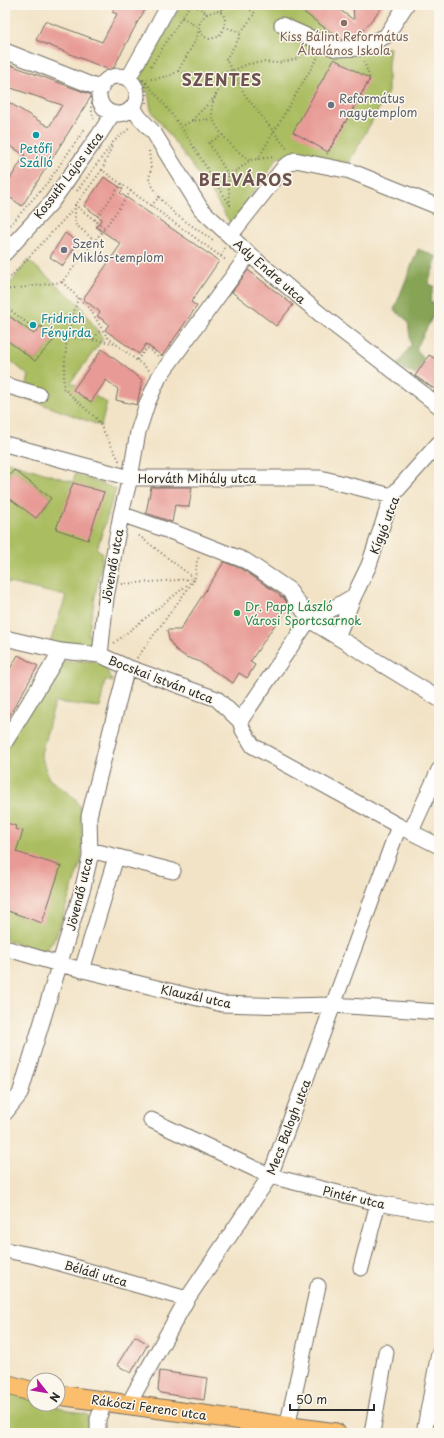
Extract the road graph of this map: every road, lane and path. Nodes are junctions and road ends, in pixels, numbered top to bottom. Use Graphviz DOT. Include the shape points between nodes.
graph roads {
  1 [pos="169,5"];
  2 [pos="190,5"];
  3 [pos="194,5"];
  4 [pos="201,5"];
  5 [pos="223,5"];
  6 [pos="227,5"];
  7 [pos="243,5"];
  8 [pos="406,5"];
  9 [pos="220,12"];
  10 [pos="207,14"];
  11 [pos="182,18"];
  12 [pos="282,25"];
  13 [pos="224,27"];
  14 [pos="199,28"];
  15 [pos="241,32"];
  16 [pos="306,48"];
  17 [pos="5,51"];
  18 [pos="326,56"];
  19 [pos="363,56"];
  20 [pos="150,67"];
  21 [pos="178,71"];
  22 [pos="232,71"];
  23 [pos="147,74"];
  24 [pos="134,78"];
  25 [pos="146,83"];
  26 [pos="98,88"];
  27 [pos="217,95"];
  28 [pos="139,107"];
  29 [pos="113,113"];
  30 [pos="213,119"];
  31 [pos="192,121"];
  32 [pos="181,127"];
  33 [pos="130,128"];
  34 [pos="95,129"];
  35 [pos="275,132"];
  36 [pos="223,135"];
  37 [pos="149,147"];
  38 [pos="322,156"];
  39 [pos="258,159"];
  40 [pos="250,160"];
  41 [pos="295,160"];
  42 [pos="102,170"];
  43 [pos="228,174"];
  44 [pos="121,184"];
  45 [pos="131,191"];
  46 [pos="159,197"];
  47 [pos="76,206"];
  48 [pos="151,206"];
  49 [pos="439,207"];
  50 [pos="95,220"];
  51 [pos="105,228"];
  52 [pos="5,231"];
  53 [pos="94,240"];
  54 [pos="225,243"];
  55 [pos="5,253"];
  56 [pos="249,254"];
  57 [pos="221,256"];
  58 [pos="238,269"];
  59 [pos="62,282"];
  60 [pos="5,283"];
  61 [pos="5,290"];
  62 [pos="78,298"];
  63 [pos="5,306"];
  64 [pos="102,328"];
  65 [pos="67,336"];
  66 [pos="93,340"];
  67 [pos="114,343"];
  68 [pos="137,360"];
  69 [pos="168,364"];
  70 [pos="159,377"];
  71 [pos="5,385"];
  72 [pos="39,395"];
  73 [pos="439,406"];
  74 [pos="439,443"];
  75 [pos="5,444"];
  76 [pos="130,476"];
  77 [pos="392,496"];
  78 [pos="121,514"];
  79 [pos="135,532"];
  80 [pos="207,545"];
  81 [pos="195,579"];
  82 [pos="120,591"];
  83 [pos="354,596"];
  84 [pos="310,622"];
  85 [pos="114,637"];
  86 [pos="337,637"];
  87 [pos="5,638"];
  88 [pos="62,651"];
  89 [pos="100,655"];
  90 [pos="143,662"];
  91 [pos="127,667"];
  92 [pos="439,699"];
  93 [pos="240,720"];
  94 [pos="5,742"];
  95 [pos="439,770"];
  96 [pos="405,828"];
  97 [pos="439,846"];
  98 [pos="90,850"];
  99 [pos="116,857"];
  100 [pos="173,871"];
  101 [pos="5,948"];
  102 [pos="59,964"];
  103 [pos="82,970"];
  104 [pos="333,1005"];
  105 [pos="439,1012"];
  106 [pos="5,1113"];
  107 [pos="150,1120"];
  108 [pos="270,1176"];
  109 [pos="378,1203"];
  110 [pos="439,1214"];
  111 [pos="5,1250"];
  112 [pos="361,1268"];
  113 [pos="318,1286"];
  114 [pos="187,1299"];
  115 [pos="386,1352"];
  116 [pos="439,1353"];
  117 [pos="5,1384"];
  118 [pos="26,1390"];
  119 [pos="66,1396"];
  120 [pos="105,1401"];
  121 [pos="128,1405"];
  122 [pos="287,1426"];
  123 [pos="98,1433"];
  124 [pos="336,1433"];
  125 [pos="372,1433"];
  126 [pos="424,1433"];
  1 -- 24 [label="street"];
  2 -- 11 [label="path"];
  3 -- 10 [label="path"];
  4 -- 10 [label="path"];
  5 -- 9 [label="path"];
  6 -- 9 [label="path"];
  7 -- 15 [label="path" via="255,12"];
  8 -- 12 [label="street" via="386,36 360,48 336,49"];
  9 -- 10 [label="path"];
  9 -- 13 [label="path" via="225,18"];
  10 -- 14 [label="path" via="200,22"];
  11 -- 14 [label="path"];
  11 -- 20 [label="path"];
  13 -- 14 [label="path" via="218,37 209,39 202,35"];
  13 -- 15 [label="path"];
  14 -- 21 [label="path" via="197,38"];
  15 -- 22 [label="path" via="226,59"];
  16 -- 22 [label="path" via="297,59 278,63 248,64"];
  17 -- 26 [label="street"];
  18 -- 35 [label="path" via="319,55"];
  19 -- 38 [label="path" via="370,79 328,153"];
  21 -- 22 [label="path" via="203,75"];
  21 -- 24 [label="path" via="159,78"];
  22 -- 27 [label="path"];
  22 -- 35 [label="path" via="245,94"];
  23 -- 24 [label="path"];
  24 -- 25 [label="path"];
  24 -- 26 [label="street" via="112,77"];
  24 -- 26 [label="path" via="127,74 104,76 98,81"];
  24 -- 28 [label="street" via="132,83 137,92"];
  25 -- 28 [label="path"];
  25 -- 32 [label="path"];
  26 -- 29 [label="street" via="100,101"];
  26 -- 34 [label="path" via="92,108"];
  27 -- 30 [label="path" via="212,106"];
  27 -- 31 [label="path"];
  28 -- 29 [label="street" via="124,113"];
  28 -- 54 [label="street, Ady Endre utca" via="139,117 154,133 200,209"];
  29 -- 34 [label="street, Kossuth Lajos utca"];
  30 -- 31 [label="path"];
  30 -- 36 [label="path"];
  31 -- 32 [label="path"];
  32 -- 43 [label="path" via="230,205"];
  33 -- 42 [label="path" via="114,141"];
  34 -- 52 [label="path" via="84,130 48,182"];
  34 -- 55 [label="street, Kossuth Lajos utca" via="70,175"];
  35 -- 39 [label="path"];
  35 -- 41 [label="path"];
  36 -- 40 [label="path"];
  36 -- 43 [label="path" via="209,143"];
  37 -- 46 [label="path" via="149,180"];
  39 -- 40 [label="path"];
  39 -- 41 [label="path" via="284,154"];
  40 -- 43 [label="path"];
  41 -- 49 [label="street" via="350,171"];
  41 -- 54 [label="street" via="285,166"];
  42 -- 44 [label="path"];
  42 -- 47 [label="path"];
  44 -- 45 [label="path"];
  44 -- 50 [label="path"];
  45 -- 48 [label="path"];
  45 -- 51 [label="path"];
  46 -- 48 [label="path"];
  46 -- 54 [label="path" via="176,214"];
  47 -- 50 [label="path"];
  47 -- 53 [label="path" via="75,224"];
  47 -- 60 [label="path"];
  48 -- 57 [label="path"];
  50 -- 51 [label="path"];
  51 -- 53 [label="path"];
  53 -- 59 [label="path"];
  54 -- 56 [label="street, Ady Endre utca"];
  54 -- 57 [label="path"];
  56 -- 58 [label="street, Jövendő utca"];
  56 -- 73 [label="street, Ady Endre utca" via="320,314"];
  57 -- 58 [label="path"];
  58 -- 69 [label="street, Jövendő utca"];
  59 -- 61 [label="path"];
  59 -- 62 [label="path"];
  62 -- 64 [label="path" via="90,309"];
  62 -- 65 [label="path"];
  63 -- 65 [label="path" via="31,326 41,326 52,336"];
  64 -- 66 [label="path"];
  64 -- 67 [label="path"];
  65 -- 66 [label="path"];
  65 -- 76 [label="path" via="63,388 97,419 124,470"];
  66 -- 67 [label="path"];
  67 -- 68 [label="path"];
  68 -- 69 [label="path" via="147,348"];
  68 -- 70 [label="path"];
  69 -- 70 [label="street, Jövendő utca"];
  70 -- 76 [label="street, Jövendő utca" via="138,432"];
  71 -- 72 [label="street"];
  74 -- 77 [label="street, Kígyó utca"];
  75 -- 76 [label="street, Horváth Mihály utca"];
  76 -- 77 [label="street, Horváth Mihály utca" via="320,478"];
  76 -- 78 [label="street, Jövendő utca"];
  77 -- 83 [label="street, Kígyó utca" via="369,565"];
  78 -- 80 [label="street"];
  78 -- 89 [label="street, Jövendő utca" via="106,598"];
  79 -- 81 [label="path"];
  80 -- 81 [label="path" via="197,561"];
  80 -- 84 [label="street" via="246,561 288,589"];
  81 -- 82 [label="path" via="121,584"];
  81 -- 85 [label="path" via="114,644"];
  81 -- 90 [label="path" via="135,660"];
  83 -- 84 [label="street"];
  83 -- 86 [label="street, Kígyó utca"];
  84 -- 86 [label="street"];
  84 -- 93 [label="street" via="306,624"];
  86 -- 92 [label="street"];
  87 -- 88 [label="street, Bocskai István utca"];
  88 -- 89 [label="street, Bocskai István utca"];
  88 -- 94 [label="street"];
  89 -- 91 [label="street, Bocskai István utca"];
  91 -- 93 [label="street, Bocskai István utca" via="217,699"];
  91 -- 98 [label="street, Jövendő utca" via="89,816"];
  93 -- 96 [label="street, Bocskai István utca" via="253,746"];
  95 -- 96 [label="street, Mecs Balogh utca"];
  96 -- 97 [label="street, Bocskai István utca"];
  96 -- 104 [label="street, Mecs Balogh utca"];
  98 -- 99 [label="street"];
  98 -- 102 [label="street, Jövendő utca" via="83,888"];
  99 -- 100 [label="street"];
  99 -- 103 [label="street"];
  101 -- 102 [label="street, Klauzál utca"];
  102 -- 103 [label="street, Klauzál utca"];
  102 -- 106 [label="street, Jövendő utca" via="20,1094"];
  103 -- 104 [label="street, Klauzál utca" via="222,1004"];
  104 -- 105 [label="street, Klauzál utca"];
  104 -- 108 [label="street, Mecs Balogh utca"];
  107 -- 108 [label="street, Pintér utca"];
  108 -- 109 [label="street, Pintér utca"];
  108 -- 114 [label="street, Mecs Balogh utca"];
  109 -- 110 [label="street, Pintér utca"];
  109 -- 112 [label="street"];
  111 -- 114 [label="street, Béládi utca" via="35,1256"];
  113 -- 122 [label="street"];
  114 -- 121 [label="street, Mecs Balogh utca"];
  115 -- 125 [label="street"];
  116 -- 126 [label="street"];
  117 -- 118 [label="main road"];
  119 -- 120 [label="main road, Rákóczi Ferenc utca"];
  120 -- 121 [label="main road, Rákóczi Ferenc utca"];
  120 -- 123 [label="street" via="98,1418"];
  121 -- 122 [label="main road, Rákóczi Ferenc utca"];
  122 -- 124 [label="main road, Rákóczi Ferenc utca"];
}
